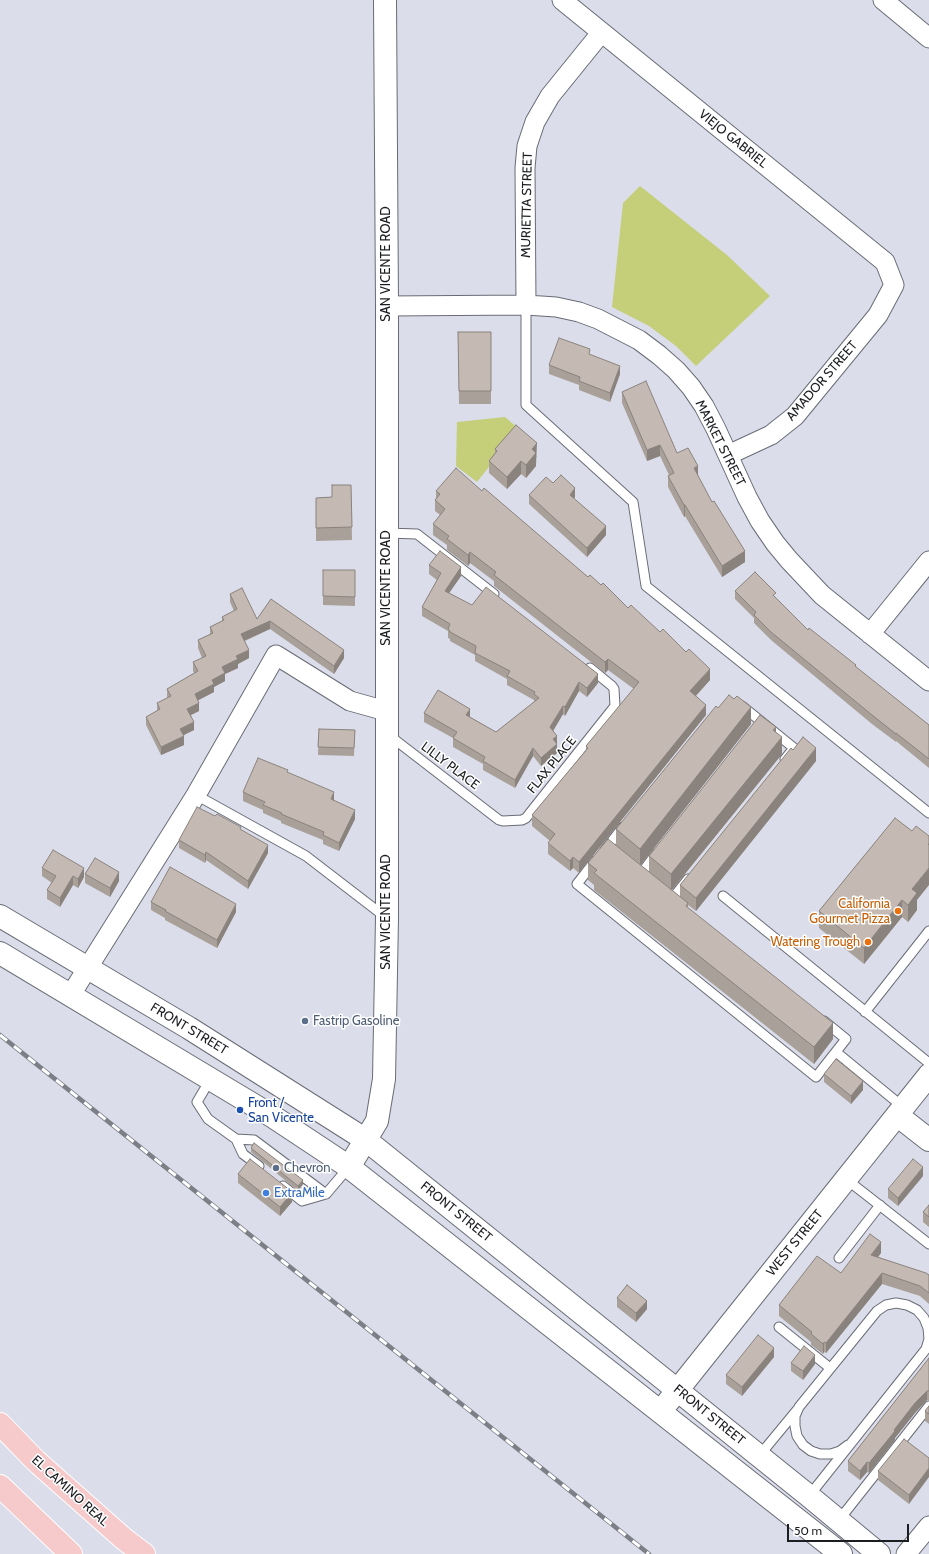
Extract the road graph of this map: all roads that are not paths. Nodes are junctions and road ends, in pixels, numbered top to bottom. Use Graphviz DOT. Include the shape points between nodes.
graph roads {
  1 [pos="385,0"];
  2 [pos="562,0"];
  3 [pos="883,0"];
  4 [pos="602,32"];
  5 [pos="929,38"];
  6 [pos="894,285"];
  7 [pos="526,305"];
  8 [pos="387,306"];
  9 [pos="728,455"];
  10 [pos="387,533"];
  11 [pos="929,561"];
  12 [pos="498,598"];
  13 [pos="870,634"];
  14 [pos="580,661"];
  15 [pos="929,681"];
  16 [pos="735,700"];
  17 [pos="386,711"];
  18 [pos="386,733"];
  19 [pos="780,766"];
  20 [pos="196,795"];
  21 [pos="929,813"];
  22 [pos="499,820"];
  23 [pos="627,823"];
  24 [pos="660,849"];
  25 [pos="641,874"];
  26 [pos="691,875"];
  27 [pos="661,890"];
  28 [pos="722,896"];
  29 [pos="0,916"];
  30 [pos="387,918"];
  31 [pos="929,931"];
  32 [pos="0,953"];
  33 [pos="87,968"];
  34 [pos="70,996"];
  35 [pos="865,1012"];
  36 [pos="815,1014"];
  37 [pos="836,1052"];
  38 [pos="929,1063"];
  39 [pos="929,1075"];
  40 [pos="210,1080"];
  41 [pos="900,1111"];
  42 [pos="236,1139"];
  43 [pos="366,1140"];
  44 [pos="929,1140"];
  45 [pos="349,1167"];
  46 [pos="267,1173"];
  47 [pos="846,1179"];
  48 [pos="278,1182"];
  49 [pos="326,1194"];
  50 [pos="880,1205"];
  51 [pos="929,1244"];
  52 [pos="839,1258"];
  53 [pos="779,1327"];
  54 [pos="830,1368"];
  55 [pos="678,1390"];
  56 [pos="929,1406"];
  57 [pos="799,1407"];
  58 [pos="661,1411"];
  59 [pos="0,1424"];
  60 [pos="848,1446"];
  61 [pos="759,1456"];
  62 [pos="0,1486"];
  63 [pos="809,1496"];
  64 [pos="839,1520"];
  65 [pos="929,1526"];
  66 [pos="71,1554"];
  67 [pos="144,1554"];
  68 [pos="841,1554"];
  69 [pos="880,1554"];
  70 [pos="906,1554"];
  1 -- 8 [label="main road, SAN VICENTE ROAD"];
  2 -- 4 [label="street, VIEJO GABRIEL"];
  3 -- 5 [label="street"];
  4 -- 6 [label="street, VIEJO GABRIEL" via="885,262"];
  4 -- 7 [label="street, MURIETTA STREET" via="550,96 534,122 527,146"];
  6 -- 9 [label="street, AMADOR STREET" via="878,315 795,416 771,435"];
  7 -- 8 [label="street, MARKET STREET"];
  7 -- 9 [label="street, MARKET STREET" via="556,307 598,318 626,332 659,355 691,387 704,406"];
  7 -- 21 [label="lane" via="526,405 633,502 646,586"];
  8 -- 10 [label="main road, SAN VICENTE ROAD"];
  9 -- 13 [label="street, MARKET STREET" via="747,497 775,543 822,595"];
  10 -- 12 [label="lane" via="417,534"];
  10 -- 17 [label="main road, SAN VICENTE ROAD"];
  11 -- 13 [label="street"];
  13 -- 15 [label="street, MARKET STREET"];
  14 -- 22 [label="lane, FLAX PLACE" via="612,686 615,706 526,818 503,822"];
  16 -- 19 [label="lane" via="759,724 794,748"];
  17 -- 18 [label="main road, SAN VICENTE ROAD"];
  17 -- 20 [label="street" via="350,701 276,655"];
  18 -- 22 [label="lane, LILLY PLACE"];
  18 -- 30 [label="main road, SAN VICENTE ROAD"];
  20 -- 30 [label="lane" via="306,856"];
  20 -- 33 [label="street"];
  23 -- 37 [label="lane" via="610,849 576,884 816,1077"];
  24 -- 25 [label="lane"];
  26 -- 27 [label="lane" via="675,901"];
  28 -- 35 [label="lane"];
  29 -- 33 [label="main road, FRONT STREET"];
  30 -- 43 [label="main road, SAN VICENTE ROAD" via="384,1079 377,1121"];
  31 -- 35 [label="lane"];
  32 -- 34 [label="main road, FRONT STREET"];
  33 -- 34 [label="street"];
  33 -- 43 [label="main road, FRONT STREET" via="189,1028"];
  34 -- 40 [label="main road, FRONT STREET"];
  35 -- 38 [label="lane"];
  36 -- 37 [label="lane" via="846,1039"];
  37 -- 41 [label="lane"];
  39 -- 41 [label="main road, WEST STREET"];
  40 -- 42 [label="lane" via="197,1102 208,1119"];
  40 -- 45 [label="main road, FRONT STREET" via="272,1116"];
  41 -- 44 [label="main road"];
  41 -- 47 [label="main road, WEST STREET"];
  42 -- 46 [label="lane" via="243,1154"];
  42 -- 49 [label="lane" via="254,1140"];
  43 -- 45 [label="main road, SAN VICENTE ROAD"];
  43 -- 55 [label="main road, FRONT STREET"];
  45 -- 49 [label="lane"];
  45 -- 58 [label="main road, FRONT STREET"];
  47 -- 50 [label="lane"];
  47 -- 55 [label="main road, WEST STREET"];
  48 -- 49 [label="lane" via="302,1201"];
  50 -- 51 [label="lane"];
  50 -- 52 [label="lane"];
  53 -- 54 [label="lane"];
  54 -- 57 [label="lane"];
  54 -- 60 [label="lane" via="877,1311 886,1305 907,1305 917,1310 924,1318 929,1333 926,1349"];
  55 -- 58 [label="main road, WEST STREET"];
  55 -- 61 [label="main road, FRONT STREET"];
  56 -- 64 [label="lane"];
  57 -- 60 [label="lane" via="794,1426 803,1445 820,1454 831,1454"];
  57 -- 61 [label="lane"];
  58 -- 68 [label="main road, FRONT STREET"];
  59 -- 67 [label="highway, EL CAMINO REAL" via="36,1461"];
  60 -- 63 [label="lane"];
  61 -- 63 [label="main road, FRONT STREET"];
  62 -- 66 [label="highway"];
  63 -- 64 [label="main road, FRONT STREET"];
  64 -- 69 [label="main road, FRONT STREET"];
  65 -- 70 [label="street"];
}
